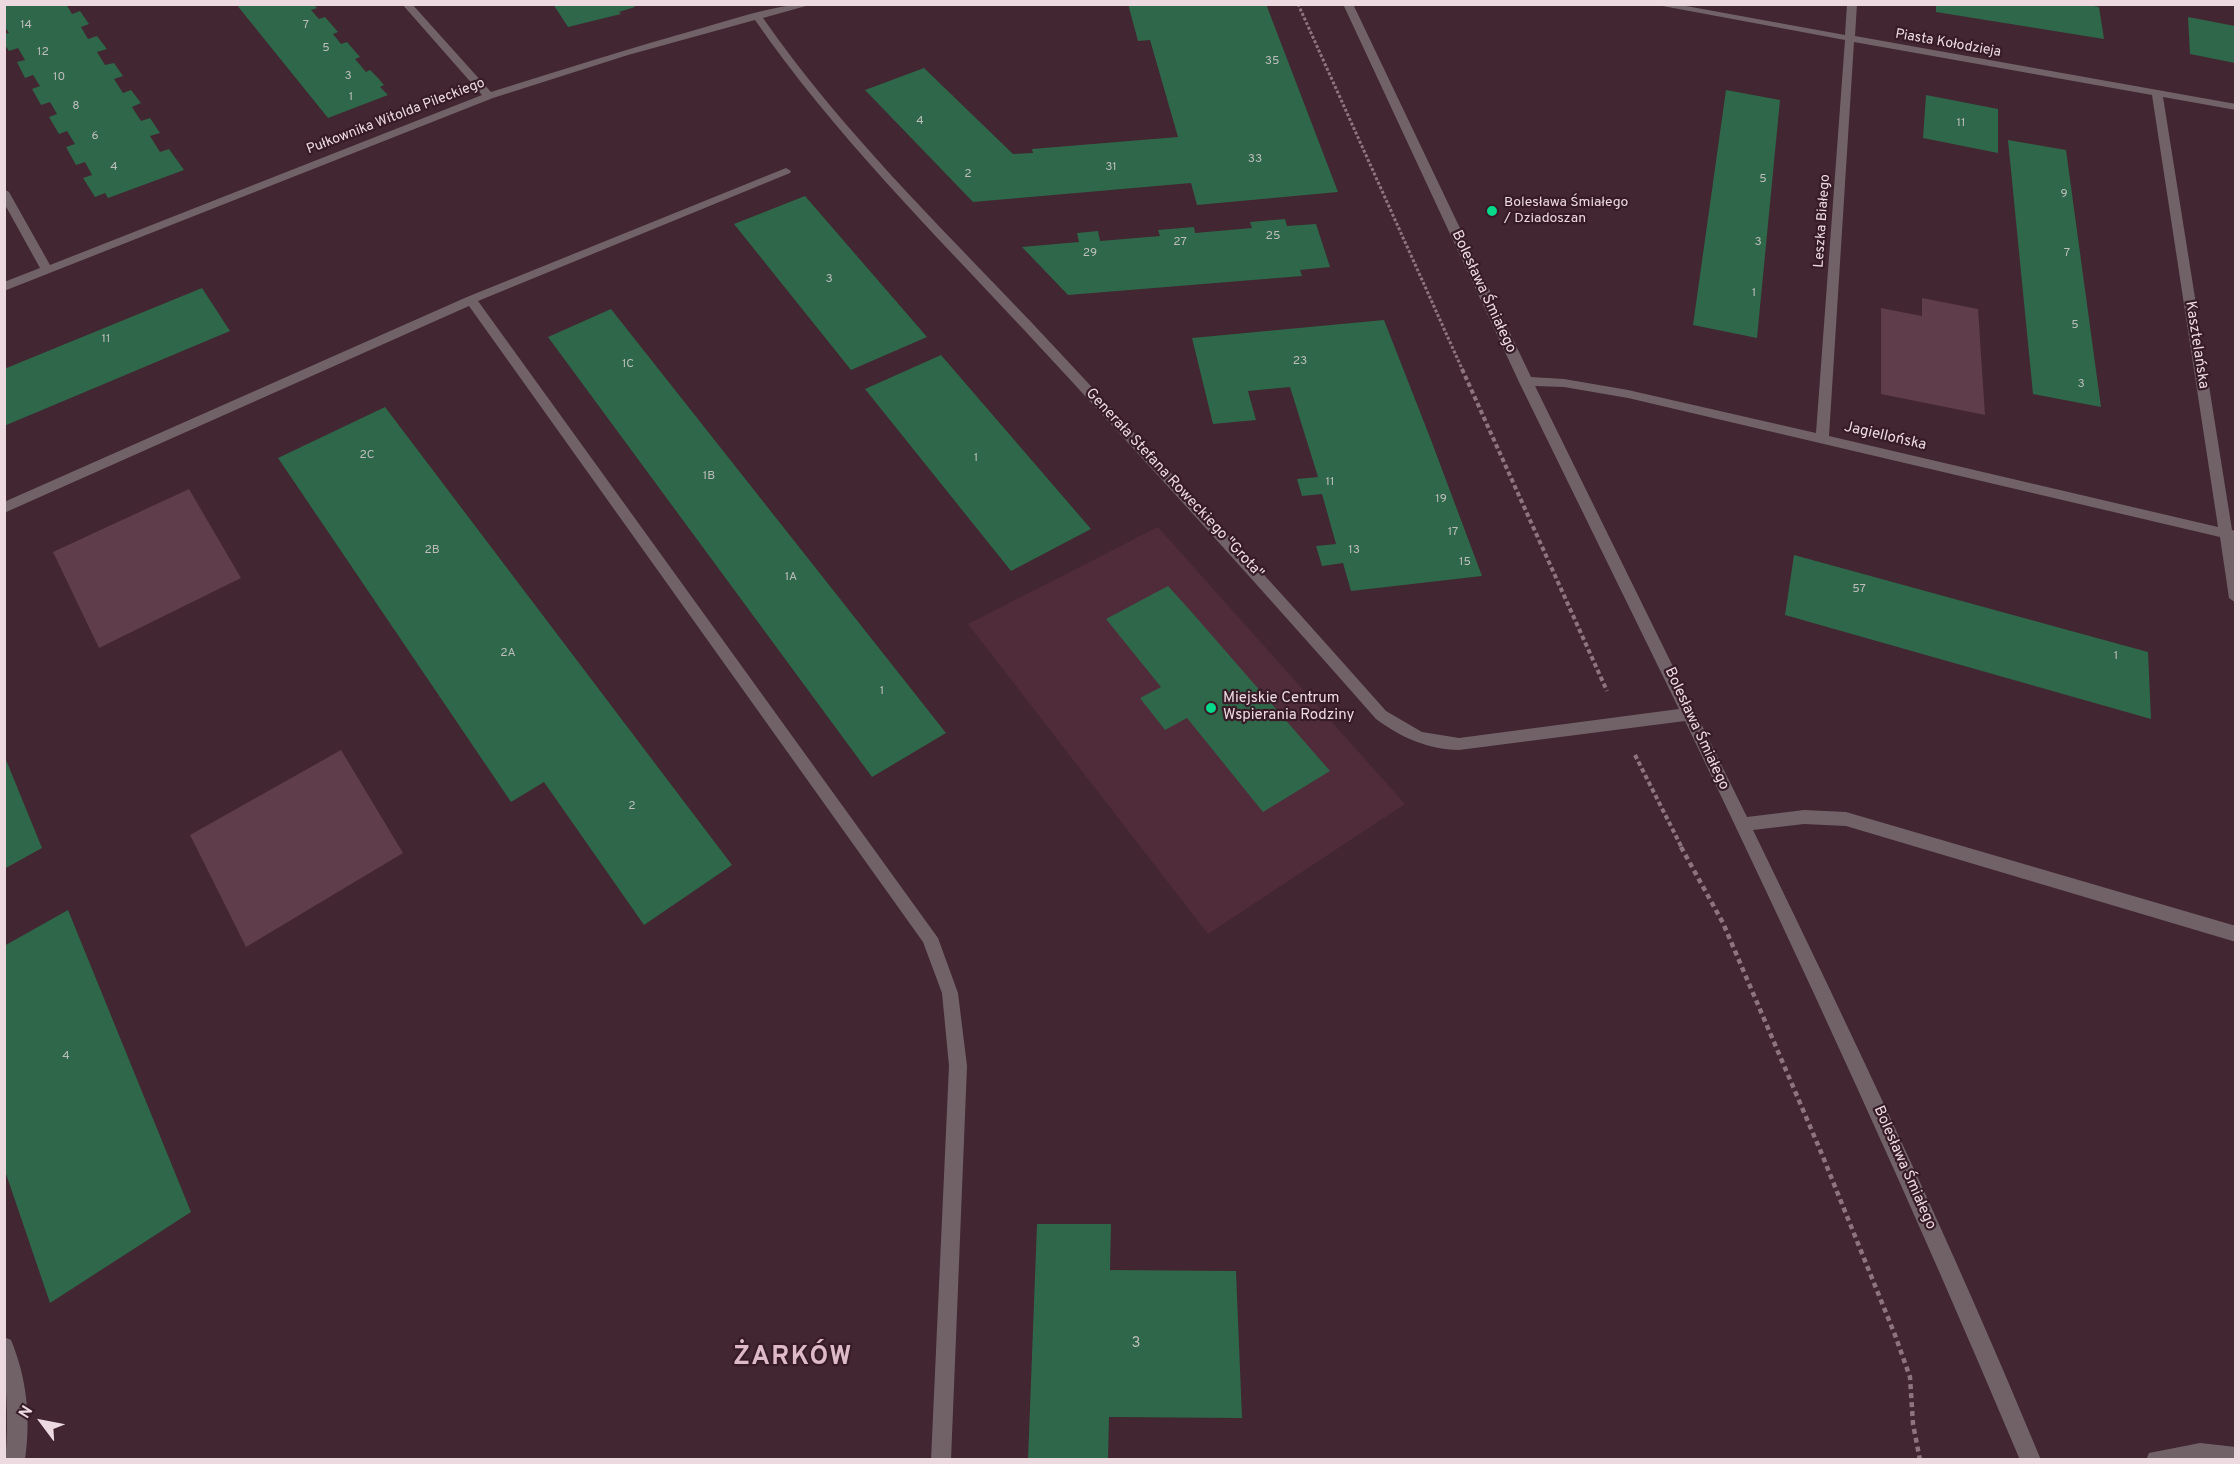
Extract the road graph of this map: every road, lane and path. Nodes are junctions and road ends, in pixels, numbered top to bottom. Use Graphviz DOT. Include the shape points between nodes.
graph roads {
  1 [pos="406,4"];
  2 [pos="809,4"];
  3 [pos="1298,4"];
  4 [pos="1348,4"];
  5 [pos="1656,4"];
  6 [pos="1852,4"];
  7 [pos="757,16"];
  8 [pos="1850,40"];
  9 [pos="2157,93"];
  10 [pos="489,96"];
  11 [pos="2235,107"];
  12 [pos="786,171"];
  13 [pos="4,192"];
  14 [pos="47,270"];
  15 [pos="4,287"];
  16 [pos="471,300"];
  17 [pos="1525,382"];
  18 [pos="1822,440"];
  19 [pos="4,508"];
  20 [pos="2230,535"];
  21 [pos="2235,598"];
  22 [pos="1690,714"];
  23 [pos="1620,722"];
  24 [pos="1741,825"];
  25 [pos="2235,934"];
  26 [pos="4,1347"];
  27 [pos="2235,1457"];
  28 [pos="15,1460"];
  29 [pos="941,1460"];
  30 [pos="1920,1460"];
  31 [pos="2031,1460"];
  32 [pos="2156,1460"];
  1 -- 10 [label="street"];
  2 -- 7 [label="street, Pułkownika Witolda Pileckiego"];
  3 -- 23 [label="path"];
  4 -- 17 [label="street, Bolesława Śmiałego"];
  5 -- 8 [label="street, Piasta Kołodzieja"];
  6 -- 8 [label="street, Leszka Białego"];
  7 -- 10 [label="street, Pułkownika Witolda Pileckiego"];
  7 -- 23 [label="street, Generała Stefana Roweckiego \"Grota\"" via="806,86 879,168 1156,462 1381,715 1404,731 1434,743 1459,744"];
  8 -- 9 [label="street, Piasta Kołodzieja"];
  8 -- 18 [label="street, Leszka Białego"];
  9 -- 11 [label="street, Piasta Kołodzieja"];
  9 -- 20 [label="street, Kasztelańska"];
  10 -- 14 [label="street, Pułkownika Witolda Pileckiego"];
  12 -- 16 [label="street"];
  13 -- 14 [label="street"];
  14 -- 15 [label="street, Pułkownika Witolda Pileckiego"];
  16 -- 19 [label="street"];
  16 -- 29 [label="street" via="930,938 950,993 958,1066"];
  17 -- 18 [label="street, Jagiellońska" via="1573,384"];
  17 -- 22 [label="street, Bolesława Śmiałego"];
  18 -- 20 [label="street, Jagiellońska"];
  20 -- 21 [label="street, Kasztelańska"];
  22 -- 23 [label="street, Generała Stefana Roweckiego \"Grota\""];
  22 -- 24 [label="street, Bolesława Śmiałego"];
  23 -- 30 [label="path" via="1657,802 1723,923 1821,1152 1910,1377"];
  24 -- 25 [label="street" via="1804,817 1846,819"];
  24 -- 31 [label="street, Bolesława Śmiałego" via="1873,1100"];
  26 -- 28 [label="street" via="12,1364 20,1431"];
  27 -- 32 [label="street" via="2200,1453"];
}
